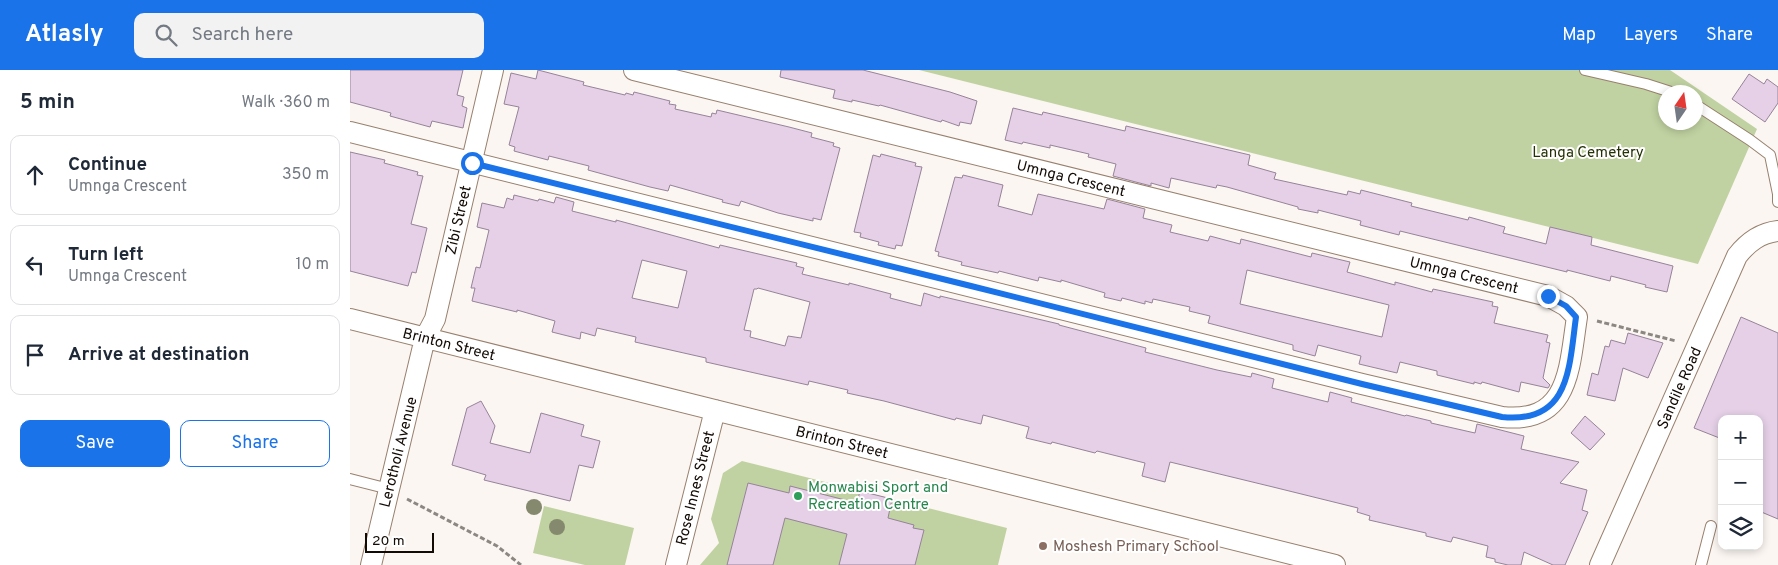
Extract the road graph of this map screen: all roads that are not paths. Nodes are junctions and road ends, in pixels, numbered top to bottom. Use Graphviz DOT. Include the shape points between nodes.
graph roads {
  1 [pos="493,70"];
  2 [pos="634,70"];
  3 [pos="1585,70"];
  4 [pos="1658,88"];
  5 [pos="1703,110"];
  6 [pos="350,132"];
  7 [pos="472,163"];
  8 [pos="1778,202"];
  9 [pos="1778,232"];
  10 [pos="350,319"];
  11 [pos="425,338"];
  12 [pos="715,410"];
  13 [pos="350,479"];
  14 [pos="389,489"];
  15 [pos="1711,526"];
  16 [pos="371,565"];
  17 [pos="676,565"];
  18 [pos="1335,565"];
  19 [pos="1600,565"];
  20 [pos="1701,565"];
  1 -- 7 [label="street, Zibi Street"];
  2 -- 7 [label="street, Umnga Crescent" via="1560,301 1576,317 1562,392 1545,410 1531,416 1502,417"];
  3 -- 4 [label="lane"];
  5 -- 8 [label="lane" via="1770,155"];
  6 -- 7 [label="street"];
  7 -- 11 [label="street, Zibi Street" via="435,319"];
  9 -- 19 [label="street, Sandile Road" via="1753,240 1737,256"];
  10 -- 11 [label="street, Brinton Street"];
  11 -- 12 [label="street, Brinton Street"];
  11 -- 14 [label="street, Lerotholi Avenue"];
  12 -- 17 [label="street, Rose Innes Street"];
  12 -- 18 [label="street, Brinton Street"];
  13 -- 14 [label="lane"];
  14 -- 16 [label="street, Lerotholi Avenue"];
  15 -- 20 [label="lane"];
}
